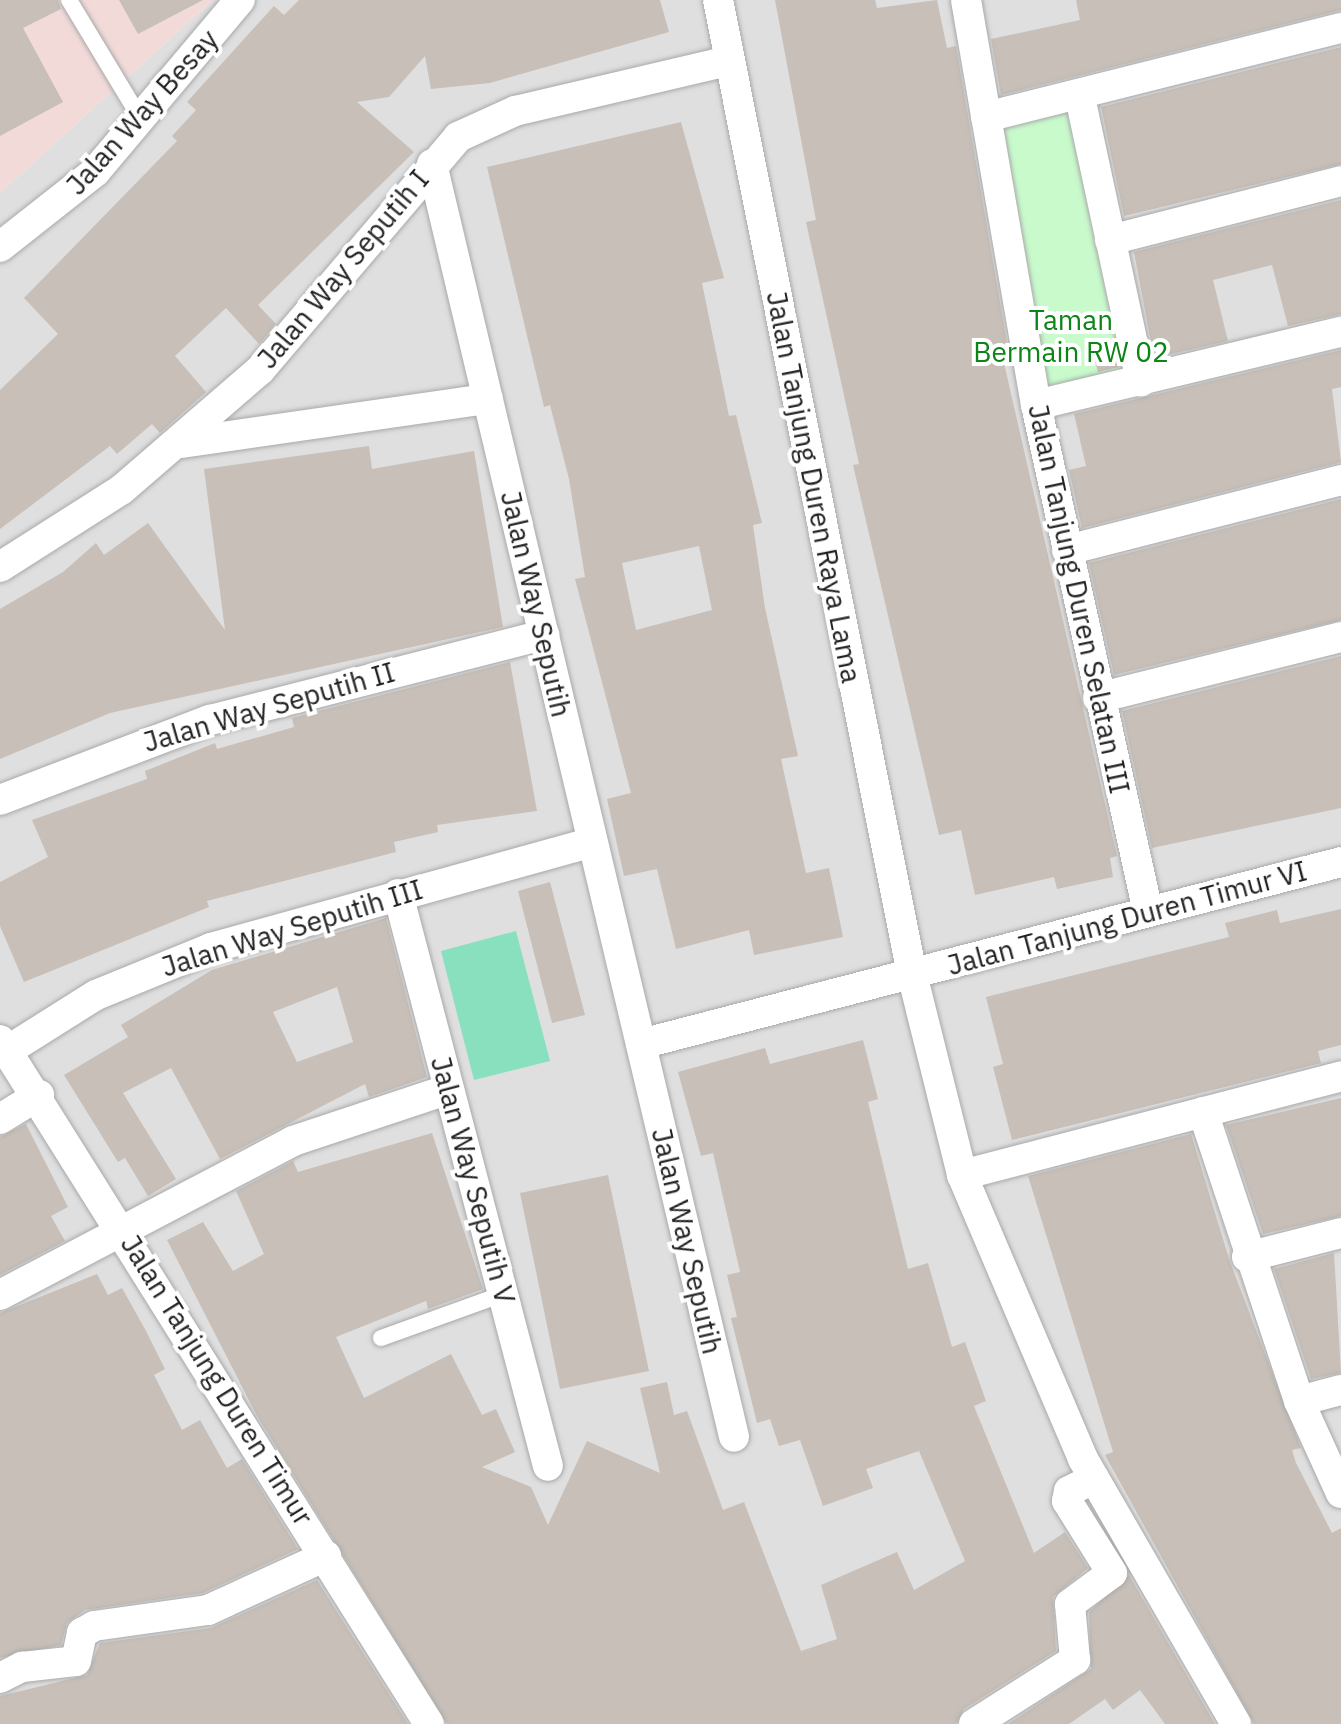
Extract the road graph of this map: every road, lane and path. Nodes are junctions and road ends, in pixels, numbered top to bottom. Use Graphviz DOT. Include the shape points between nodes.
graph roads {
  1 [pos="69,0"];
  2 [pos="240,0"];
  3 [pos="718,0"];
  4 [pos="966,0"];
  5 [pos="1341,28"];
  6 [pos="729,61"];
  7 [pos="1080,97"];
  8 [pos="986,117"];
  9 [pos="142,121"];
  10 [pos="432,164"];
  11 [pos="1341,181"];
  12 [pos="1110,240"];
  13 [pos="0,247"];
  14 [pos="1341,332"];
  15 [pos="1141,382"];
  16 [pos="488,399"];
  17 [pos="1036,405"];
  18 [pos="181,443"];
  19 [pos="1341,480"];
  20 [pos="1067,550"];
  21 [pos="0,567"];
  22 [pos="544,635"];
  23 [pos="1341,637"];
  24 [pos="1098,698"];
  25 [pos="0,800"];
  26 [pos="593,842"];
  27 [pos="1341,862"];
  28 [pos="398,894"];
  29 [pos="1148,912"];
  30 [pos="912,974"];
  31 [pos="641,1044"];
  32 [pos="3,1045"];
  33 [pos="1341,1076"];
  34 [pos="449,1089"];
  35 [pos="39,1095"];
  36 [pos="1203,1112"];
  37 [pos="0,1119"];
  38 [pos="962,1175"];
  39 [pos="125,1233"];
  40 [pos="1341,1233"];
  41 [pos="1247,1257"];
  42 [pos="503,1294"];
  43 [pos="0,1295"];
  44 [pos="381,1338"];
  45 [pos="1341,1390"];
  46 [pos="1299,1401"];
  47 [pos="734,1437"];
  48 [pos="548,1466"];
  49 [pos="1094,1479"];
  50 [pos="1341,1493"];
  51 [pos="326,1556"];
  52 [pos="0,1678"];
  53 [pos="429,1724"];
  54 [pos="974,1724"];
  55 [pos="1236,1724"];
  1 -- 9 [label="lane"];
  2 -- 9 [label="street, Jalan Way Besay"];
  3 -- 6 [label="street, Jalan Tanjung Duren Raya Lama"];
  4 -- 8 [label="street, Jalan Tanjung Duren Selatan III"];
  5 -- 7 [label="street"];
  6 -- 10 [label="street, Jalan Way Seputih I" via="485,120"];
  6 -- 30 [label="street, Jalan Tanjung Duren Raya Lama"];
  7 -- 8 [label="street"];
  7 -- 12 [label="street"];
  8 -- 17 [label="street, Jalan Tanjung Duren Selatan III"];
  9 -- 13 [label="street, Jalan Way Besay" via="95,172"];
  10 -- 16 [label="street, Jalan Way Seputih"];
  10 -- 18 [label="street, Jalan Way Seputih I" via="338,283"];
  11 -- 12 [label="street"];
  12 -- 15 [label="street"];
  14 -- 15 [label="street"];
  15 -- 17 [label="street"];
  16 -- 18 [label="street"];
  16 -- 22 [label="street, Jalan Way Seputih"];
  17 -- 20 [label="street, Jalan Tanjung Duren Selatan III"];
  18 -- 21 [label="street, Jalan Way Seputih I"];
  19 -- 20 [label="street"];
  20 -- 24 [label="street, Jalan Tanjung Duren Selatan III"];
  22 -- 25 [label="street, Jalan Way Seputih II" via="210,720"];
  22 -- 26 [label="street, Jalan Way Seputih"];
  23 -- 24 [label="street"];
  24 -- 29 [label="street, Jalan Tanjung Duren Selatan III"];
  26 -- 28 [label="street, Jalan Way Seputih III"];
  26 -- 31 [label="street, Jalan Way Seputih"];
  27 -- 29 [label="street, Jalan Tanjung Duren Timur VI"];
  28 -- 32 [label="street, Jalan Way Seputih III" via="148,973"];
  28 -- 34 [label="street, Jalan Way Seputih V"];
  29 -- 30 [label="street, Jalan Tanjung Duren Timur VI"];
  30 -- 31 [label="street"];
  30 -- 38 [label="street, Jalan Tanjung Duren Raya Lama"];
  31 -- 47 [label="street, Jalan Way Seputih"];
  32 -- 35 [label="street, Jalan Tanjung Duren Timur"];
  33 -- 36 [label="street"];
  34 -- 39 [label="street" via="293,1141"];
  34 -- 42 [label="street, Jalan Way Seputih V"];
  35 -- 37 [label="street"];
  35 -- 39 [label="street, Jalan Tanjung Duren Timur"];
  36 -- 38 [label="street"];
  36 -- 41 [label="street"];
  38 -- 49 [label="street, Jalan Tanjung Duren Raya Lama"];
  39 -- 43 [label="street"];
  39 -- 51 [label="street, Jalan Tanjung Duren Timur"];
  40 -- 41 [label="street"];
  41 -- 46 [label="street"];
  42 -- 44 [label="lane"];
  42 -- 48 [label="street, Jalan Way Seputih V"];
  45 -- 46 [label="street"];
  46 -- 50 [label="street"];
  49 -- 54 [label="street" via="1069,1491 1067,1501 1112,1573 1070,1604 1075,1660"];
  49 -- 55 [label="street, Jalan Tanjung Duren Raya Lama"];
  51 -- 52 [label="street" via="208,1610 94,1626 82,1633 76,1661 22,1667"];
  51 -- 53 [label="street, Jalan Tanjung Duren Timur"];
}
